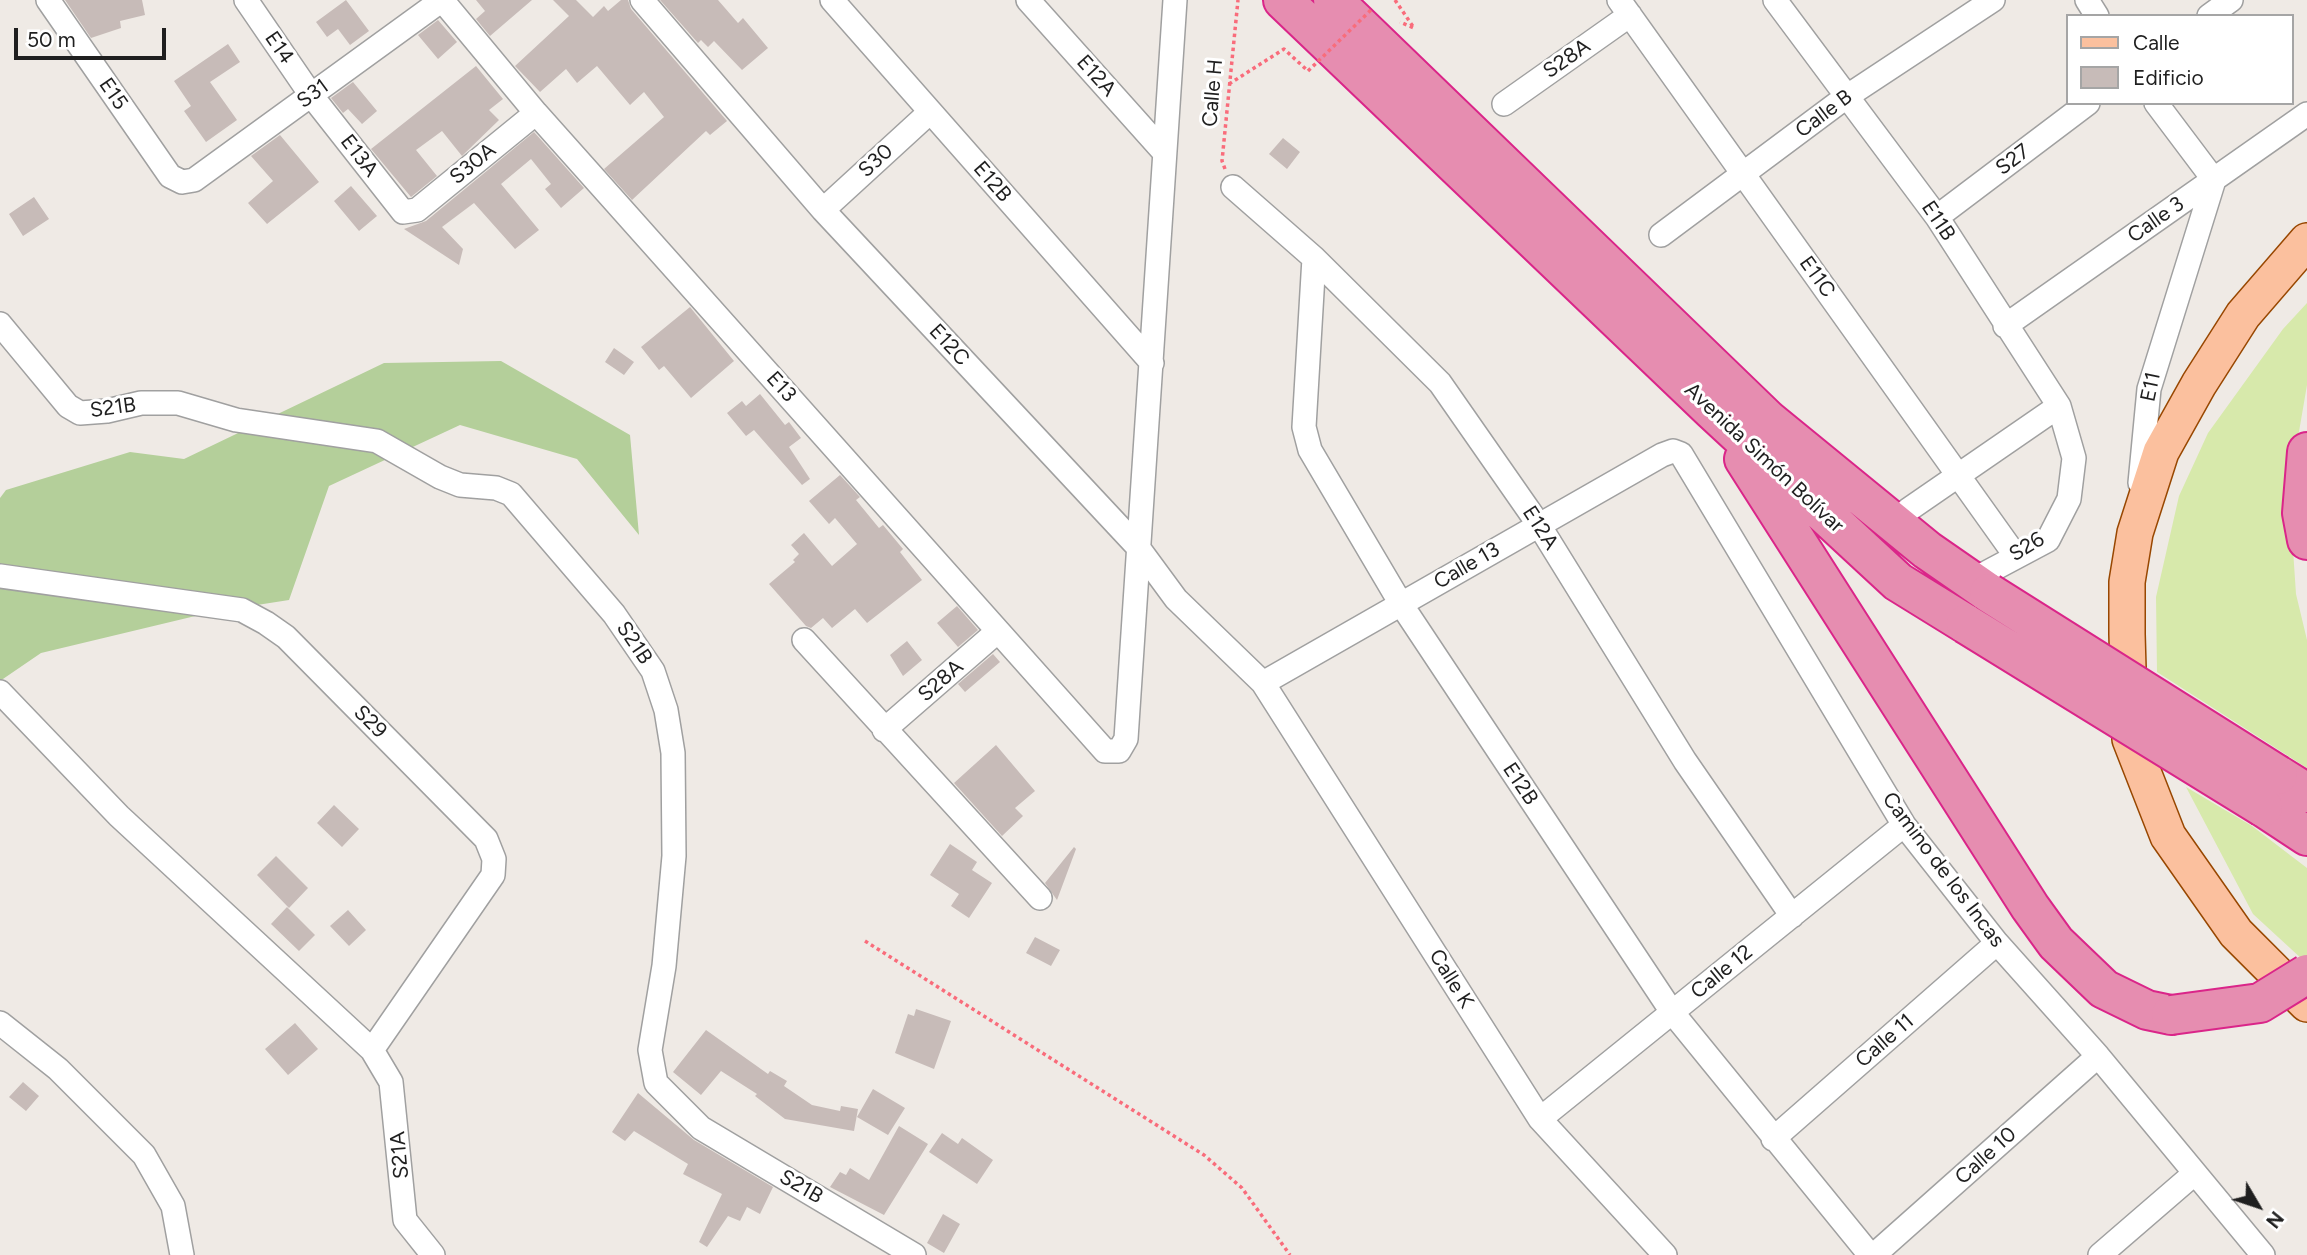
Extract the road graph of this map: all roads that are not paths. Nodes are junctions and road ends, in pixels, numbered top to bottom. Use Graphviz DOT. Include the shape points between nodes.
graph roads {
  1 [pos="48,0"];
  2 [pos="246,0"];
  3 [pos="442,0"];
  4 [pos="642,0"];
  5 [pos="832,0"];
  6 [pos="1028,0"];
  7 [pos="1175,0"];
  8 [pos="1283,0"];
  9 [pos="1333,0"];
  10 [pos="1774,0"];
  11 [pos="1993,0"];
  12 [pos="2231,0"];
  13 [pos="1624,7"];
  14 [pos="2212,14"];
  15 [pos="311,95"];
  16 [pos="1846,97"];
  17 [pos="1504,104"];
  18 [pos="2085,105"];
  19 [pos="2157,105"];
  20 [pos="930,112"];
  21 [pos="536,113"];
  22 [pos="2307,114"];
  23 [pos="1164,152"];
  24 [pos="1744,175"];
  25 [pos="2214,180"];
  26 [pos="182,182"];
  27 [pos="1233,187"];
  28 [pos="2174,207"];
  29 [pos="823,210"];
  30 [pos="409,213"];
  31 [pos="1937,217"];
  32 [pos="1661,235"];
  33 [pos="2307,241"];
  34 [pos="2191,246"];
  35 [pos="1314,258"];
  36 [pos="0,324"];
  37 [pos="2005,326"];
  38 [pos="1152,363"];
  39 [pos="2059,406"];
  40 [pos="1712,410"];
  41 [pos="1673,452"];
  42 [pos="2307,452"];
  43 [pos="2074,458"];
  44 [pos="1959,475"];
  45 [pos="1909,510"];
  46 [pos="1539,525"];
  47 [pos="2135,533"];
  48 [pos="2307,540"];
  49 [pos="1137,546"];
  50 [pos="2015,555"];
  51 [pos="0,576"];
  52 [pos="1980,587"];
  53 [pos="1401,604"];
  54 [pos="998,631"];
  55 [pos="804,640"];
  56 [pos="1263,683"];
  57 [pos="0,692"];
  58 [pos="884,730"];
  59 [pos="2283,792"];
  60 [pos="1904,825"];
  61 [pos="2307,836"];
  62 [pos="1040,898"];
  63 [pos="1792,916"];
  64 [pos="1997,943"];
  65 [pos="2307,974"];
  66 [pos="2307,1004"];
  67 [pos="1672,1012"];
  68 [pos="0,1023"];
  69 [pos="372,1050"];
  70 [pos="2098,1056"];
  71 [pos="1540,1119"];
  72 [pos="1773,1139"];
  73 [pos="2194,1173"];
  74 [pos="182,1255"];
  75 [pos="433,1255"];
  76 [pos="914,1255"];
  77 [pos="1665,1255"];
  78 [pos="1872,1255"];
  79 [pos="2101,1255"];
  80 [pos="2263,1255"];
  1 -- 26 [label="street, E15" via="170,176"];
  2 -- 15 [label="street, E14"];
  3 -- 15 [label="street, S31"];
  3 -- 21 [label="street, E13"];
  4 -- 29 [label="street, E12C"];
  5 -- 20 [label="street, E12B"];
  6 -- 23 [label="street, E12A"];
  7 -- 23 [label="street"];
  8 -- 40 [label="highway, Avenida Simón Bolívar"];
  9 -- 52 [label="highway, Avenida Simón Bolívar" via="1768,420 1927,550"];
  10 -- 16 [label="street, E11B"];
  11 -- 16 [label="street, Calle B"];
  12 -- 14 [label="street"];
  13 -- 17 [label="street, S28A"];
  13 -- 24 [label="street, E11C"];
  15 -- 26 [label="street, S31" via="194,180"];
  15 -- 30 [label="street, E13A" via="402,212"];
  16 -- 24 [label="street, Calle B"];
  16 -- 31 [label="street, E11B"];
  18 -- 31 [label="street, S27"];
  19 -- 25 [label="street"];
  20 -- 29 [label="street, S30"];
  20 -- 38 [label="street, E12B"];
  21 -- 30 [label="street, S30A"];
  21 -- 54 [label="street, E13"];
  22 -- 25 [label="street, Calle 3"];
  23 -- 38 [label="street"];
  24 -- 32 [label="street, Calle B"];
  24 -- 44 [label="street, E11C"];
  25 -- 28 [label="street, Calle 3"];
  25 -- 34 [label="street, E11"];
  27 -- 35 [label="street, E12A"];
  28 -- 34 [label="street" via="2184,216"];
  28 -- 37 [label="street, Calle 3"];
  29 -- 49 [label="street, E12C"];
  31 -- 37 [label="street, E11B"];
  33 -- 47 [label="main road" via="2244,315 2199,384 2161,452"];
  34 -- 47 [label="street, E11" via="2149,389"];
  35 -- 46 [label="street, E12A" via="1440,383"];
  35 -- 53 [label="street, E12B" via="1304,427 1310,450"];
  36 -- 76 [label="street, S21B" via="62,399 80,413 141,403 178,403 236,420 377,441 460,485 511,494 614,614 653,671 666,710 673,753 674,856 664,966 650,1049 656,1083 701,1128"];
  37 -- 39 [label="street, E11B"];
  38 -- 49 [label="street"];
  39 -- 43 [label="street, E11B"];
  39 -- 44 [label="street"];
  40 -- 59 [label="highway, Avenida Simón Bolívar, bridge" via="1898,582 1966,624"];
  40 -- 65 [label="highway, bridge" via="2049,934 2085,973 2104,989 2147,1010 2171,1015 2260,1003"];
  41 -- 46 [label="street, Calle 13" via="1662,454"];
  41 -- 60 [label="street, Camino de los Incas" via="1681,454"];
  42 -- 48 [label="highway" via="2302,513"];
  43 -- 50 [label="street, S26" via="2069,499 2048,540"];
  44 -- 45 [label="street"];
  44 -- 50 [label="street, E11C"];
  46 -- 53 [label="street, Calle 13"];
  46 -- 63 [label="street, E12A" via="1685,761"];
  47 -- 66 [label="main road" via="2127,582 2130,739 2168,836 2236,933"];
  49 -- 54 [label="street, E13" via="1126,739 1119,751 1105,751"];
  49 -- 56 [label="street, E12C" via="1176,599"];
  50 -- 52 [label="street, S26"];
  51 -- 69 [label="street, S29" via="242,610 286,638 486,839 494,874"];
  52 -- 59 [label="highway, Avenida Simón Bolívar, bridge"];
  53 -- 56 [label="street, Calle 13"];
  53 -- 67 [label="street, E12B"];
  54 -- 58 [label="street, S28A"];
  55 -- 58 [label="street"];
  56 -- 71 [label="street, Calle K"];
  57 -- 69 [label="street, S21A" via="118,816"];
  58 -- 62 [label="street"];
  59 -- 61 [label="highway, Avenida Simón Bolívar"];
  60 -- 63 [label="street, Calle 12"];
  60 -- 64 [label="street, Camino de los Incas"];
  63 -- 67 [label="street, Calle 12"];
  64 -- 70 [label="street, Camino de los Incas"];
  64 -- 72 [label="street, Calle 11"];
  67 -- 71 [label="street, Calle 12"];
  67 -- 72 [label="street, E12B"];
  68 -- 74 [label="street" via="58,1069 144,1154 173,1206"];
  69 -- 75 [label="street, S21A" via="391,1082 405,1220"];
  70 -- 73 [label="street, Camino de los Incas"];
  70 -- 78 [label="street, Calle 10"];
  71 -- 77 [label="street, Calle K"];
  72 -- 78 [label="street, E12B"];
  73 -- 79 [label="street"];
  73 -- 80 [label="street, Camino de los Incas"];
}
